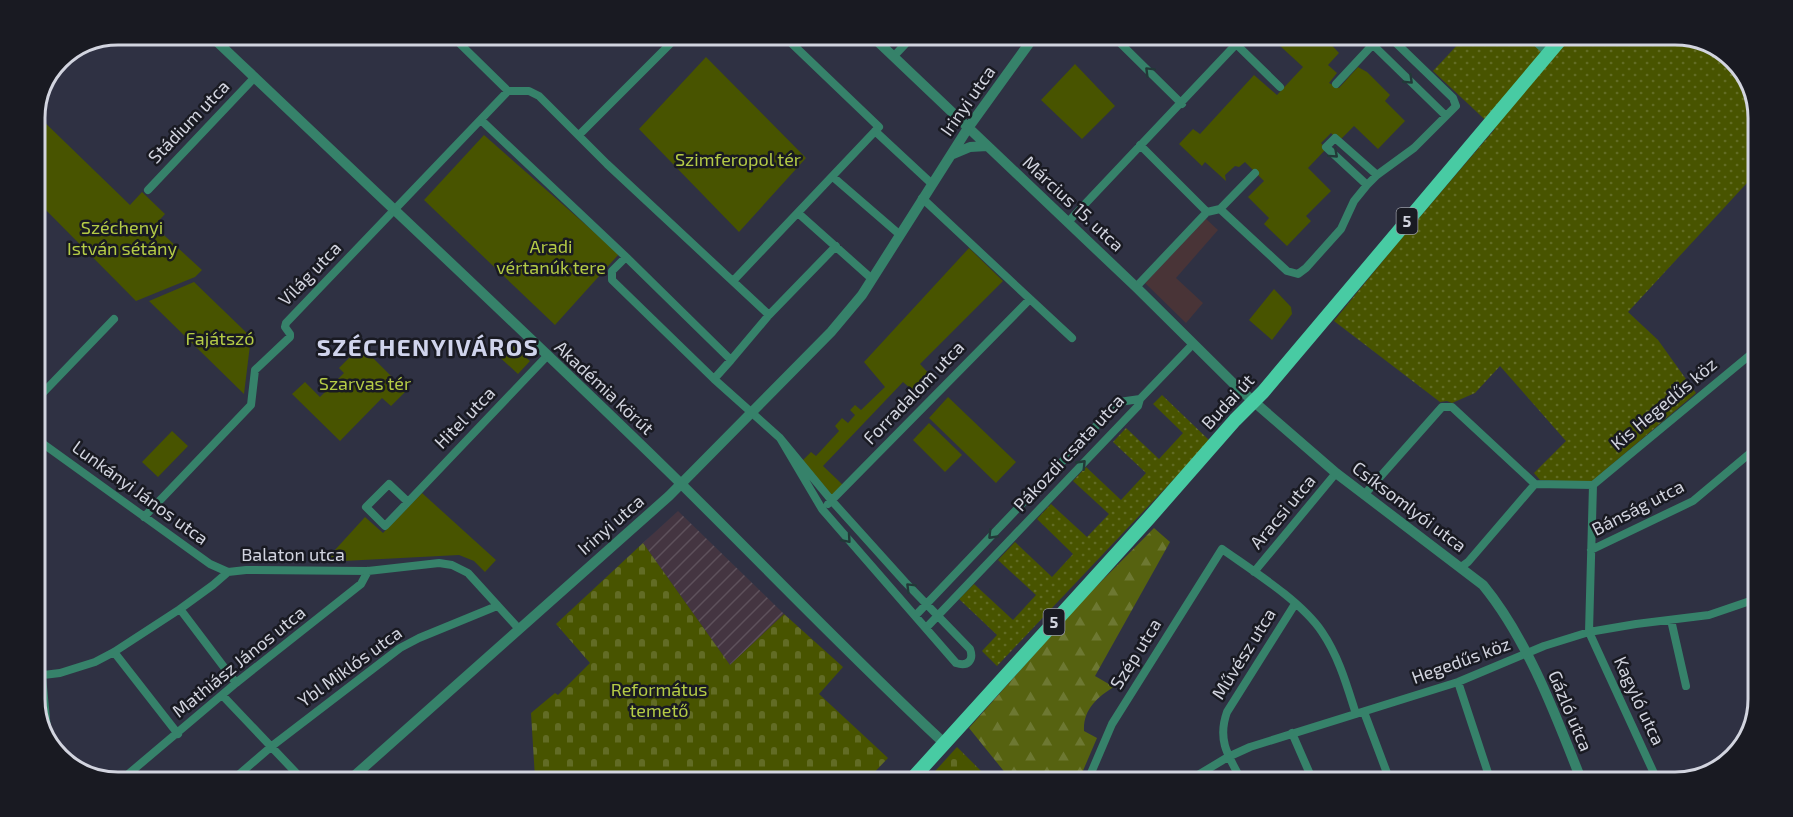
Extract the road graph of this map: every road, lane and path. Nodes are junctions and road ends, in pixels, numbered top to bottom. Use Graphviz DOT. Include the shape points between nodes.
graph roads {
  1 [pos="221,45"];
  2 [pos="461,45"];
  3 [pos="669,45"];
  4 [pos="792,45"];
  5 [pos="882,45"];
  6 [pos="904,45"];
  7 [pos="1028,45"];
  8 [pos="1122,45"];
  9 [pos="1236,45"];
  10 [pos="1242,45"];
  11 [pos="1370,45"];
  12 [pos="1377,45"];
  13 [pos="1398,45"];
  14 [pos="1539,45"];
  15 [pos="1556,45"];
  16 [pos="1549,54"];
  17 [pos="894,56"];
  18 [pos="255,77"];
  19 [pos="1336,84"];
  20 [pos="1280,87"];
  21 [pos="508,91"];
  22 [pos="1182,104"];
  23 [pos="1446,116"];
  24 [pos="481,120"];
  25 [pos="968,128"];
  26 [pos="875,131"];
  27 [pos="579,135"];
  28 [pos="987,146"];
  29 [pos="1140,146"];
  30 [pos="951,155"];
  31 [pos="1255,173"];
  32 [pos="1377,175"];
  33 [pos="833,177"];
  34 [pos="932,184"];
  35 [pos="1367,185"];
  36 [pos="148,190"];
  37 [pos="922,198"];
  38 [pos="395,209"];
  39 [pos="1220,209"];
  40 [pos="1207,212"];
  41 [pos="798,213"];
  42 [pos="1068,222"];
  43 [pos="899,234"];
  44 [pos="836,246"];
  45 [pos="626,257"];
  46 [pos="872,279"];
  47 [pos="733,282"];
  48 [pos="1136,287"];
  49 [pos="1030,299"];
  50 [pos="769,315"];
  51 [pos="114,318"];
  52 [pos="1072,338"];
  53 [pos="1193,344"];
  54 [pos="547,356"];
  55 [pos="1748,357"];
  56 [pos="731,360"];
  57 [pos="714,379"];
  58 [pos="45,390"];
  59 [pos="1140,399"];
  60 [pos="1253,401"];
  61 [pos="752,413"];
  62 [pos="780,438"];
  63 [pos="45,445"];
  64 [pos="1748,455"];
  65 [pos="1336,473"];
  66 [pos="681,484"];
  67 [pos="1535,484"];
  68 [pos="1593,485"];
  69 [pos="1364,495"];
  70 [pos="832,501"];
  71 [pos="408,502"];
  72 [pos="822,509"];
  73 [pos="144,516"];
  74 [pos="1591,550"];
  75 [pos="1461,567"];
  76 [pos="368,571"];
  77 [pos="228,572"];
  78 [pos="1254,572"];
  79 [pos="1748,602"];
  80 [pos="927,603"];
  81 [pos="1295,604"];
  82 [pos="497,606"];
  83 [pos="180,609"];
  84 [pos="938,615"];
  85 [pos="915,616"];
  86 [pos="1671,620"];
  87 [pos="926,628"];
  88 [pos="519,629"];
  89 [pos="1589,632"];
  90 [pos="114,652"];
  91 [pos="1527,654"];
  92 [pos="45,675"];
  93 [pos="1458,682"];
  94 [pos="236,683"];
  95 [pos="1686,687"];
  96 [pos="224,696"];
  97 [pos="1360,713"];
  98 [pos="1292,733"];
  99 [pos="178,734"];
  100 [pos="944,743"];
  101 [pos="272,746"];
  102 [pos="1228,757"];
  103 [pos="131,772"];
  104 [pos="242,772"];
  105 [pos="295,772"];
  106 [pos="359,772"];
  107 [pos="918,772"];
  108 [pos="1091,772"];
  109 [pos="1202,772"];
  110 [pos="1237,772"];
  111 [pos="1309,772"];
  112 [pos="1385,772"];
  113 [pos="1488,772"];
  114 [pos="1578,772"];
  115 [pos="1653,772"];
  1 -- 18 [label="street, Akadémia körút"];
  2 -- 21 [label="street"];
  3 -- 27 [label="street"];
  4 -- 26 [label="street" via="879,127"];
  5 -- 17 [label="street, Március 15. utca"];
  6 -- 17 [label="street"];
  7 -- 25 [label="street, Irinyi utca"];
  22 -- 8 [label="street, one-way"];
  9 -- 22 [label="street"];
  10 -- 20 [label="street"];
  11 -- 19 [label="street"];
  12 -- 23 [label="street, one-way"];
  13 -- 23 [label="street" via="1453,98 1456,105"];
  14 -- 16 [label="street"];
  15 -- 16 [label="main road, Budai út / 5"];
  16 -- 60 [label="main road, Budai út / 5"];
  17 -- 25 [label="street, Március 15. utca"];
  18 -- 36 [label="street, Stádium utca"];
  18 -- 38 [label="street, Akadémia körút"];
  21 -- 24 [label="street, Világ utca"];
  21 -- 27 [label="street" via="530,91 539,96"];
  22 -- 29 [label="street"];
  23 -- 32 [label="street" via="1414,148"];
  24 -- 38 [label="street, Világ utca"];
  24 -- 45 [label="street"];
  25 -- 28 [label="street, Március 15. utca"];
  25 -- 30 [label="street, Irinyi utca"];
  26 -- 33 [label="street"];
  26 -- 34 [label="street"];
  27 -- 47 [label="street"];
  28 -- 30 [label="street" via="970,147"];
  28 -- 42 [label="street, Március 15. utca"];
  29 -- 40 [label="street"];
  29 -- 42 [label="street"];
  30 -- 34 [label="street, Irinyi utca"];
  31 -- 39 [label="street"];
  32 -- 35 [label="street"];
  32 -- 35 [label="street, one-way" via="1335,138 1326,147"];
  33 -- 41 [label="street"];
  33 -- 43 [label="street"];
  34 -- 37 [label="street, Irinyi utca"];
  35 -- 39 [label="street" via="1354,201 1341,229 1298,274 1287,271"];
  37 -- 43 [label="street, Irinyi utca"];
  37 -- 49 [label="street"];
  38 -- 54 [label="street, Akadémia körút"];
  38 -- 73 [label="street, Világ utca" via="286,323 290,337 255,370 251,405"];
  39 -- 40 [label="street"];
  40 -- 48 [label="street"];
  41 -- 44 [label="street"];
  41 -- 47 [label="street"];
  42 -- 48 [label="street, Március 15. utca"];
  43 -- 46 [label="street, Irinyi utca"];
  44 -- 46 [label="street"];
  44 -- 50 [label="street"];
  45 -- 56 [label="street"];
  45 -- 57 [label="street" via="612,271 612,280"];
  46 -- 61 [label="street, Irinyi utca" via="831,332"];
  47 -- 50 [label="street"];
  48 -- 53 [label="street, Március 15. utca"];
  49 -- 52 [label="street"];
  49 -- 70 [label="street, Forradalom utca"];
  50 -- 56 [label="street"];
  51 -- 58 [label="street"];
  53 -- 59 [label="street"];
  53 -- 60 [label="street, Március 15. utca"];
  54 -- 66 [label="street, Akadémia körút"];
  54 -- 71 [label="street, Hitel utca"];
  55 -- 68 [label="street, Kis Hegedűs köz"];
  56 -- 57 [label="street"];
  57 -- 61 [label="street"];
  59 -- 80 [label="street, Pákozdi csata utca, one-way" via="1119,402"];
  84 -- 59 [label="street, Pákozdi csata utca, one-way" via="1138,406"];
  60 -- 65 [label="street, Csíksomlyói utca"];
  60 -- 100 [label="main road, Budai út / 5"];
  61 -- 62 [label="street"];
  61 -- 66 [label="street, Irinyi utca"];
  62 -- 70 [label="street"];
  62 -- 72 [label="street"];
  63 -- 73 [label="street, Lunkányi János utca"];
  64 -- 74 [label="street, Bánság utca" via="1693,501"];
  65 -- 69 [label="street, Csíksomlyói utca"];
  65 -- 78 [label="street, Aracsi utca"];
  66 -- 88 [label="street, Irinyi utca"];
  66 -- 100 [label="street, Akadémia körút"];
  67 -- 68 [label="street"];
  67 -- 69 [label="street" via="1447,406"];
  67 -- 75 [label="street"];
  68 -- 74 [label="street"];
  69 -- 75 [label="street, Csíksomlyói utca"];
  70 -- 72 [label="street, Forradalom utca"];
  80 -- 70 [label="street, one-way"];
  71 -- 71 [label="street, Hitel utca" via="388,484 366,507 385,526"];
  72 -- 85 [label="street, one-way"];
  73 -- 77 [label="street, Lunkányi János utca" via="210,564"];
  74 -- 89 [label="street"];
  75 -- 91 [label="street, Csíksomlyói utca" via="1492,596"];
  76 -- 77 [label="street, Balaton utca"];
  76 -- 82 [label="street, Balaton utca" via="452,565 468,573"];
  76 -- 94 [label="street, Mathiász János utca" via="361,584"];
  77 -- 83 [label="street, Balaton utca"];
  78 -- 81 [label="street"];
  78 -- 108 [label="street, Szép utca" via="1222,549 1112,724"];
  79 -- 86 [label="street, Hegedűs köz" via="1708,615"];
  80 -- 84 [label="street"];
  80 -- 85 [label="street, Pákozdi csata utca"];
  81 -- 97 [label="street" via="1317,624 1331,646"];
  81 -- 102 [label="street, Művész utca" via="1227,712 1222,731"];
  82 -- 88 [label="street, Balaton utca"];
  82 -- 101 [label="street, Ybl Miklós utca" via="400,648"];
  83 -- 90 [label="street, Balaton utca"];
  83 -- 94 [label="street"];
  84 -- 87 [label="street, Pákozdi csata utca"];
  84 -- 87 [label="street" via="970,649 969,663 956,663"];
  85 -- 87 [label="street"];
  86 -- 89 [label="street, Hegedűs köz"];
  86 -- 95 [label="street"];
  88 -- 106 [label="street, Irinyi utca"];
  89 -- 91 [label="street, Hegedűs köz"];
  89 -- 115 [label="street, Kagyló utca"];
  90 -- 92 [label="street, Balaton utca" via="78,669"];
  90 -- 99 [label="street"];
  91 -- 93 [label="street, Hegedűs köz"];
  91 -- 114 [label="street, Gázló utca"];
  93 -- 97 [label="street, Hegedűs köz"];
  93 -- 113 [label="street"];
  94 -- 96 [label="street, Mathiász János utca"];
  96 -- 99 [label="street, Mathiász János utca"];
  96 -- 101 [label="street"];
  97 -- 98 [label="street, Hegedűs köz"];
  97 -- 112 [label="street"];
  98 -- 102 [label="street, Hegedűs köz"];
  98 -- 111 [label="street"];
  99 -- 103 [label="street, Mathiász János utca"];
  100 -- 107 [label="main road, Budai út / 5"];
  101 -- 104 [label="street, Ybl Miklós utca"];
  101 -- 105 [label="street"];
  102 -- 109 [label="street, Hegedűs köz"];
  102 -- 110 [label="street"];
}
